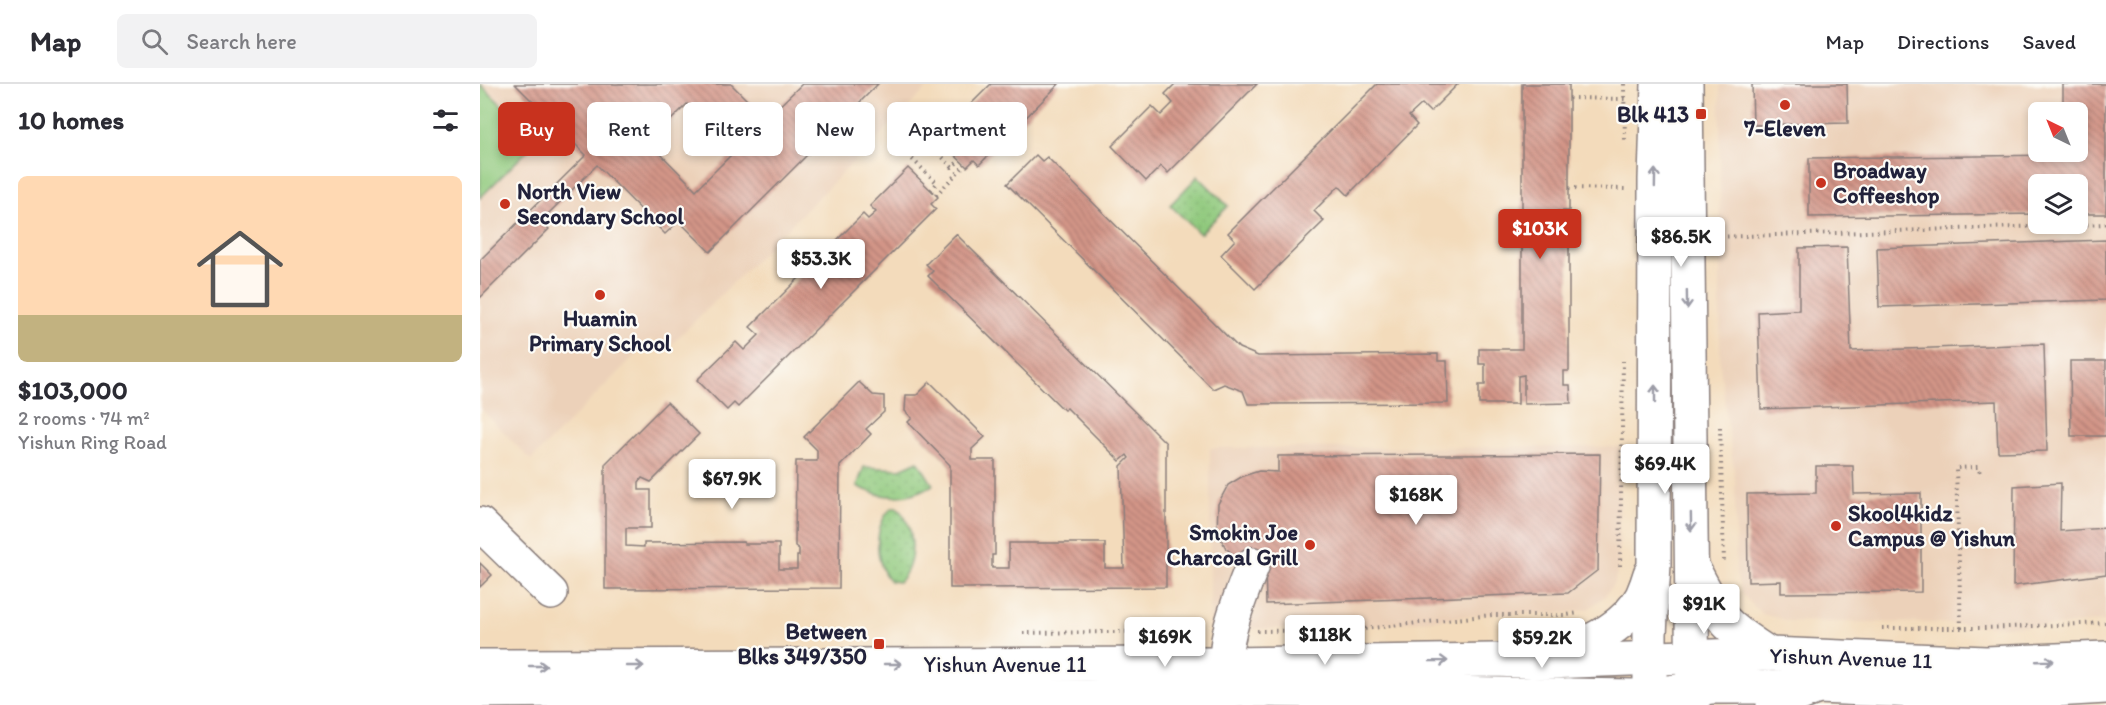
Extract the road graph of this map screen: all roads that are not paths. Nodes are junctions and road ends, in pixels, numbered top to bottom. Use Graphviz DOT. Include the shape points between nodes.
graph roads {
  1 [pos="1658,84"];
  2 [pos="1686,84"];
  3 [pos="480,524"];
  4 [pos="1253,564"];
  5 [pos="1654,564"];
  6 [pos="1692,567"];
  7 [pos="550,593"];
  8 [pos="1237,620"];
  9 [pos="1769,654"];
  10 [pos="1693,656"];
  11 [pos="1650,657"];
  12 [pos="2106,658"];
  13 [pos="1494,660"];
  14 [pos="1284,662"];
  15 [pos="1546,662"];
  16 [pos="1227,664"];
  17 [pos="480,666"];
  18 [pos="1818,687"];
  19 [pos="2106,687"];
  20 [pos="1246,690"];
  21 [pos="480,691"];
  22 [pos="1515,694"];
  23 [pos="1693,697"];
  24 [pos="1650,699"];
  25 [pos="1577,700"];
  26 [pos="1773,705"];
  5 -- 1 [label="street, one-way"];
  2 -- 6 [label="street, one-way"];
  3 -- 7 [label="street"];
  4 -- 8 [label="street"];
  5 -- 11 [label="street"];
  5 -- 15 [label="street" via="1641,597 1624,620"];
  6 -- 9 [label="street" via="1726,622"];
  6 -- 10 [label="street"];
  8 -- 14 [label="street" via="1261,654"];
  8 -- 16 [label="street"];
  9 -- 10 [label="street, Yishun Avenue 11"];
  9 -- 12 [label="street, Yishun Avenue 11, one-way" via="1986,663"];
  10 -- 11 [label="street, Yishun Avenue 11"];
  10 -- 23 [label="street"];
  11 -- 15 [label="street, Yishun Avenue 11"];
  11 -- 24 [label="street"];
  14 -- 13 [label="street, Yishun Avenue 11, one-way"];
  13 -- 15 [label="street, Yishun Avenue 11"];
  13 -- 22 [label="street" via="1512,679"];
  14 -- 16 [label="street, Yishun Avenue 11"];
  17 -- 16 [label="street, Yishun Avenue 11, one-way"];
  16 -- 20 [label="street" via="1230,677"];
  18 -- 19 [label="street, Yishun Avenue 11" via="1986,694"];
  18 -- 23 [label="street, Yishun Avenue 11" via="1711,687"];
  18 -- 26 [label="street"];
  20 -- 21 [label="street, Yishun Avenue 11" via="1087,697"];
  20 -- 22 [label="street, Yishun Avenue 11"];
  22 -- 25 [label="street, Yishun Avenue 11"];
  23 -- 24 [label="street, Yishun Avenue 11"];
  24 -- 25 [label="street, Yishun Avenue 11" via="1635,696"];
}
